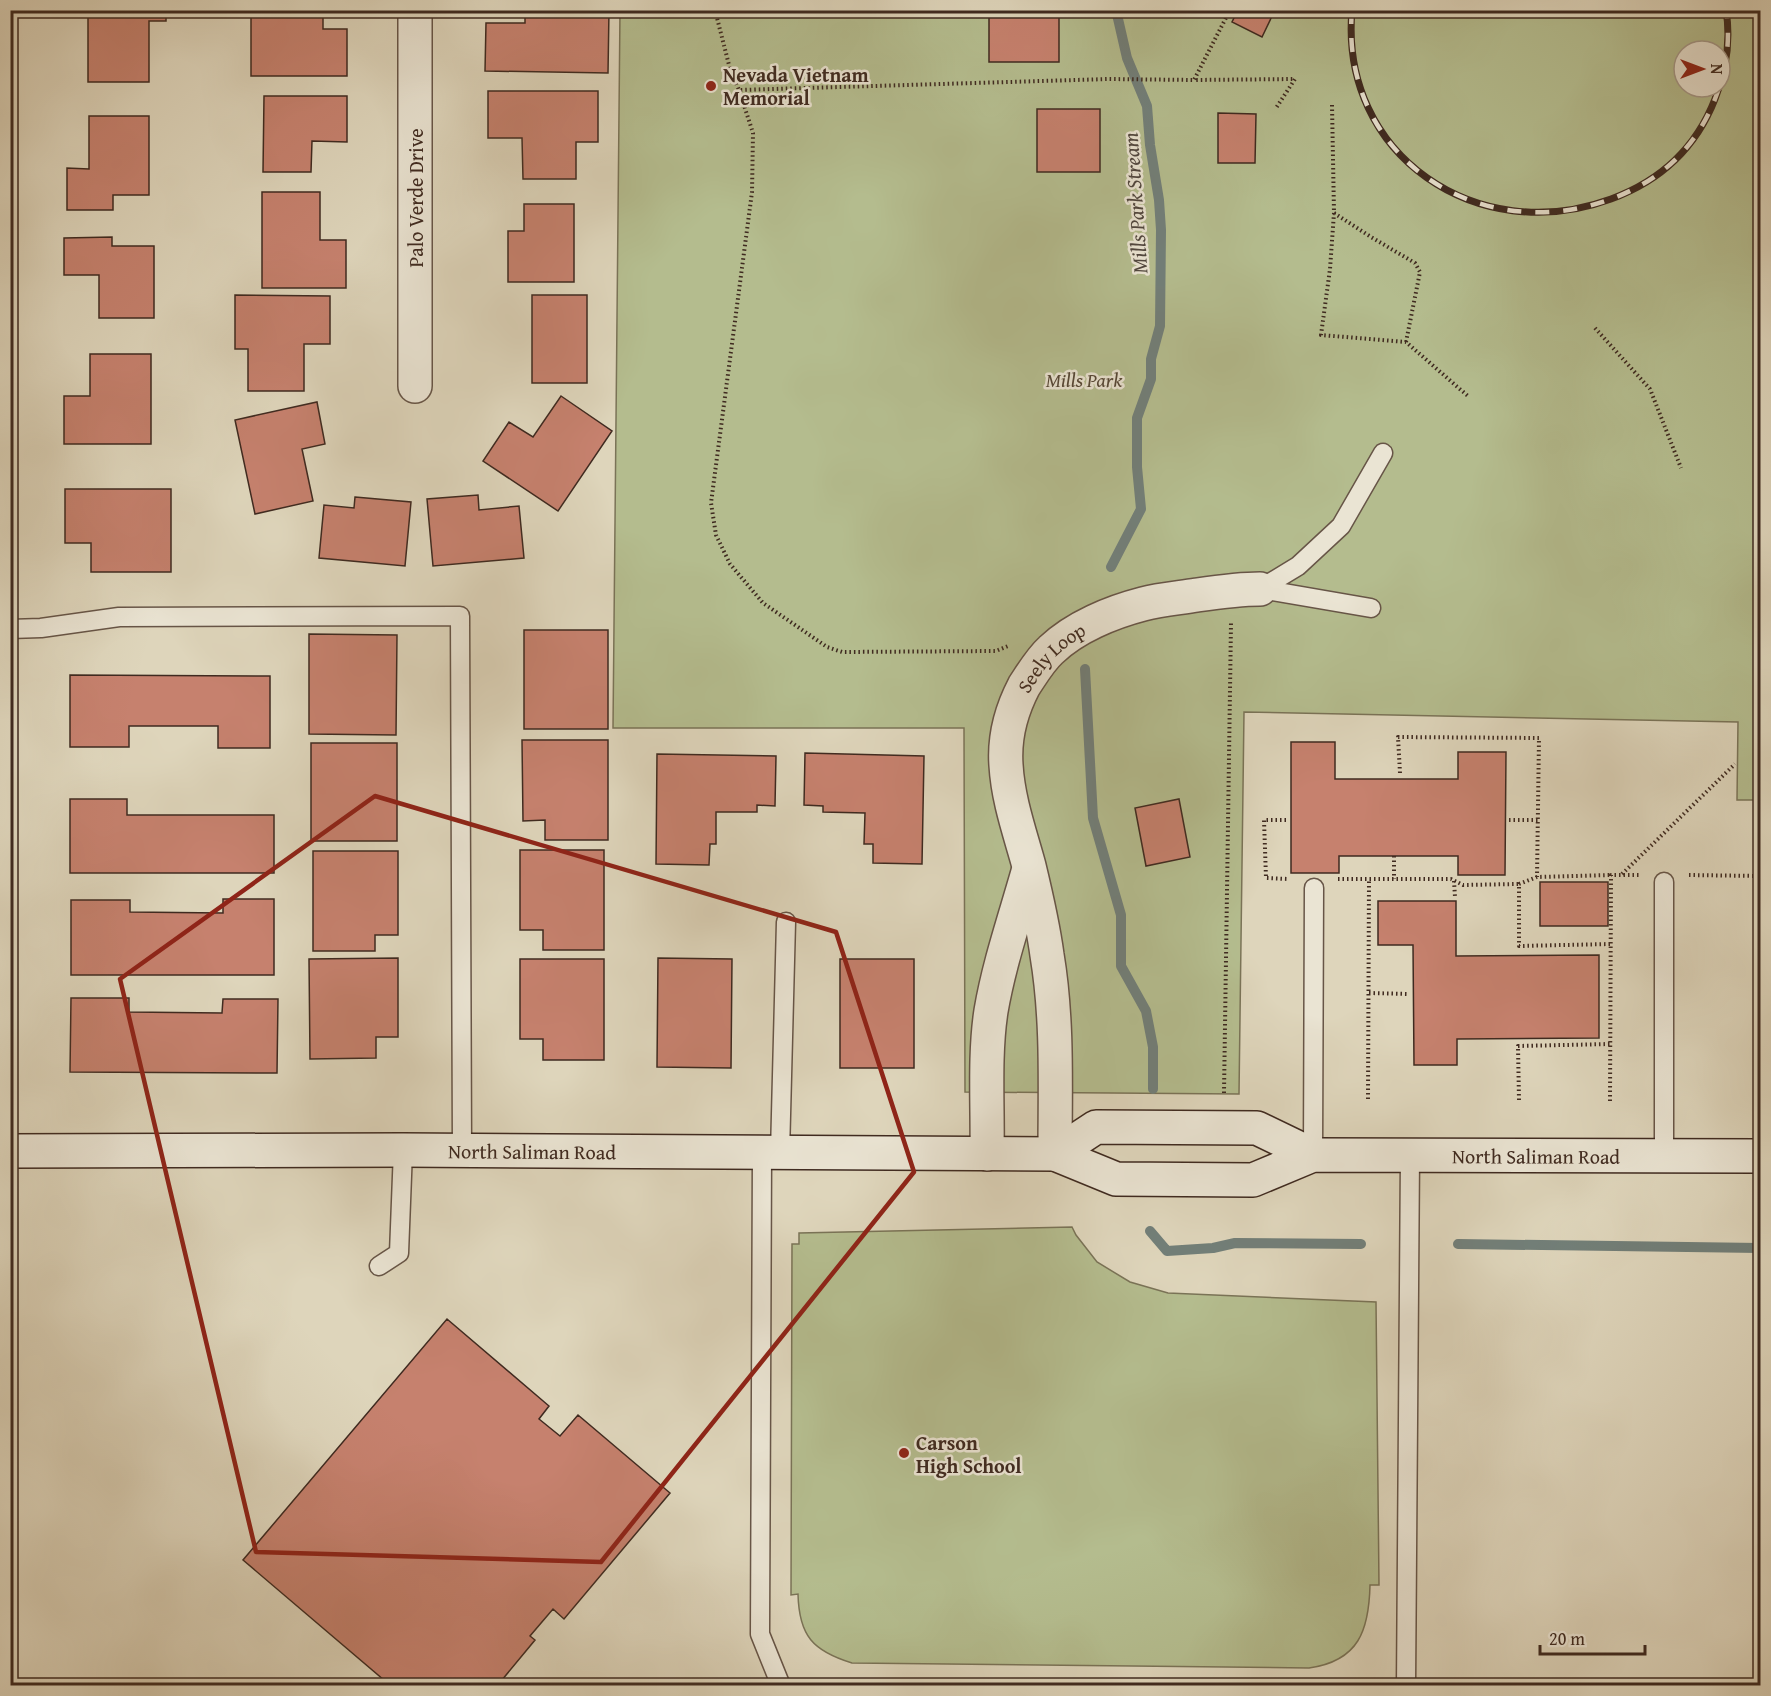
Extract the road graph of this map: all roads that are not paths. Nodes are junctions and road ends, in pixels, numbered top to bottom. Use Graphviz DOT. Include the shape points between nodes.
graph roads {
  1 [pos="416,10"];
  2 [pos="415,386"];
  3 [pos="1383,453"];
  4 [pos="1246,590"];
  5 [pos="1371,608"];
  6 [pos="10,629"];
  7 [pos="1029,867"];
  8 [pos="1664,882"];
  9 [pos="1314,888"];
  10 [pos="786,922"];
  11 [pos="403,1150"];
  12 [pos="462,1150"];
  13 [pos="10,1151"];
  14 [pos="771,1153"];
  15 [pos="987,1154"];
  16 [pos="1055,1154"];
  17 [pos="1313,1155"];
  18 [pos="1410,1155"];
  19 [pos="1664,1156"];
  20 [pos="1761,1156"];
  21 [pos="379,1266"];
  22 [pos="781,1686"];
  23 [pos="1406,1686"];
  1 -- 2 [label="main road, Palo Verde Drive"];
  3 -- 4 [label="lane, Seely Loop" via="1341,526 1298,567"];
  4 -- 5 [label="lane, Seely Loop"];
  4 -- 7 [label="main road, Seely Loop" via="1146,603 1122,610 1080,629 1049,651 1029,677 1013,710 1005,745 1012,809"];
  6 -- 12 [label="lane" via="119,617 460,616"];
  7 -- 15 [label="main road" via="992,1010"];
  7 -- 16 [label="main road, Seely Loop" via="1053,999"];
  8 -- 19 [label="lane"];
  9 -- 17 [label="lane"];
  10 -- 14 [label="lane"];
  11 -- 12 [label="main road, North Saliman Road"];
  11 -- 13 [label="main road, North Saliman Road"];
  11 -- 21 [label="lane" via="399,1253"];
  12 -- 14 [label="main road, North Saliman Road"];
  14 -- 15 [label="main road, North Saliman Road"];
  14 -- 22 [label="lane" via="759,1634"];
  15 -- 16 [label="main road, North Saliman Road"];
  16 -- 17 [label="main road, North Saliman Road" via="1116,1179 1241,1180 1253,1180"];
  16 -- 17 [label="main road, North Saliman Road" via="1096,1127 1257,1128"];
  17 -- 18 [label="main road, North Saliman Road"];
  18 -- 19 [label="main road, North Saliman Road"];
  18 -- 23 [label="lane"];
  19 -- 20 [label="main road, North Saliman Road"];
}
